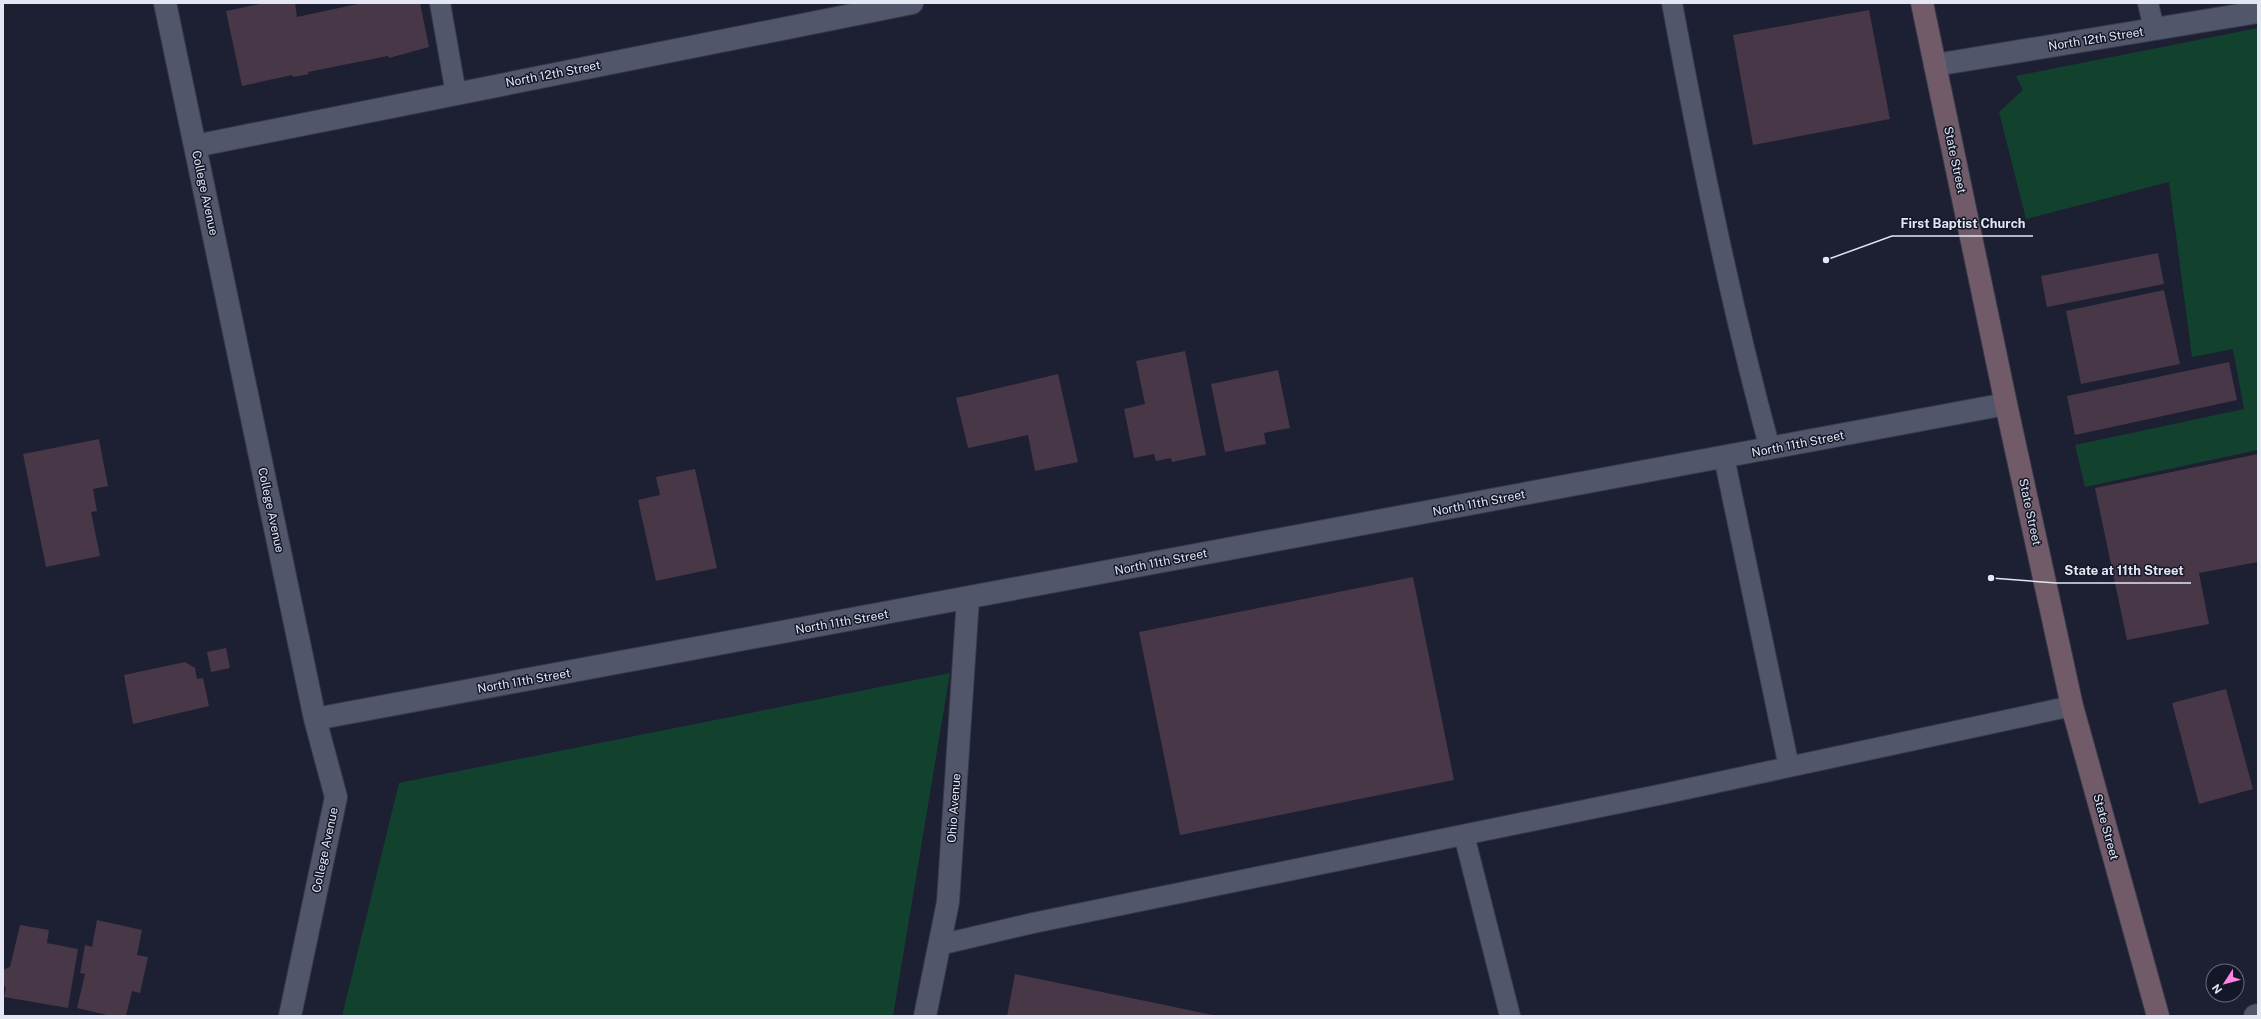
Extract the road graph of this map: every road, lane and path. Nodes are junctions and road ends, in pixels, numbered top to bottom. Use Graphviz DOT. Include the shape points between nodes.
graph roads {
  1 [pos="165,3"];
  2 [pos="440,3"];
  3 [pos="912,3"];
  4 [pos="1672,3"];
  5 [pos="1922,3"];
  6 [pos="2148,3"];
  7 [pos="2232,10"];
  8 [pos="2258,12"];
  9 [pos="2154,30"];
  10 [pos="1935,65"];
  11 [pos="456,94"];
  12 [pos="195,146"];
  13 [pos="2006,404"];
  14 [pos="1770,449"];
  15 [pos="1724,457"];
  16 [pos="968,598"];
  17 [pos="2072,706"];
  18 [pos="315,719"];
  19 [pos="1789,767"];
  20 [pos="1464,835"];
  21 [pos="939,945"];
  22 [pos="2258,1015"];
  23 [pos="290,1016"];
  24 [pos="925,1016"];
  25 [pos="1510,1016"];
  26 [pos="2158,1016"];
  27 [pos="2255,1016"];
  1 -- 12 [label="street, College Avenue"];
  2 -- 11 [label="lane"];
  3 -- 11 [label="street, North 12th Street"];
  4 -- 14 [label="lane" via="1695,128 1733,306"];
  5 -- 10 [label="main road, State Street"];
  6 -- 9 [label="lane"];
  7 -- 8 [label="street, North 12th Street"];
  7 -- 9 [label="street, North 12th Street"];
  9 -- 10 [label="street, North 12th Street"];
  10 -- 13 [label="main road, State Street"];
  11 -- 12 [label="street, North 12th Street"];
  12 -- 18 [label="street, College Avenue"];
  13 -- 14 [label="street, North 11th Street"];
  13 -- 17 [label="main road, State Street"];
  14 -- 15 [label="street, North 11th Street"];
  15 -- 16 [label="street, North 11th Street"];
  15 -- 19 [label="lane"];
  16 -- 18 [label="street, North 11th Street"];
  16 -- 21 [label="street, Ohio Avenue" via="948,902"];
  17 -- 19 [label="lane"];
  17 -- 26 [label="main road, State Street"];
  18 -- 23 [label="street, College Avenue" via="336,797"];
  19 -- 20 [label="lane"];
  20 -- 21 [label="lane" via="1033,922"];
  20 -- 25 [label="lane"];
  21 -- 24 [label="street, Ohio Avenue"];
  22 -- 27 [label="street"];
}
